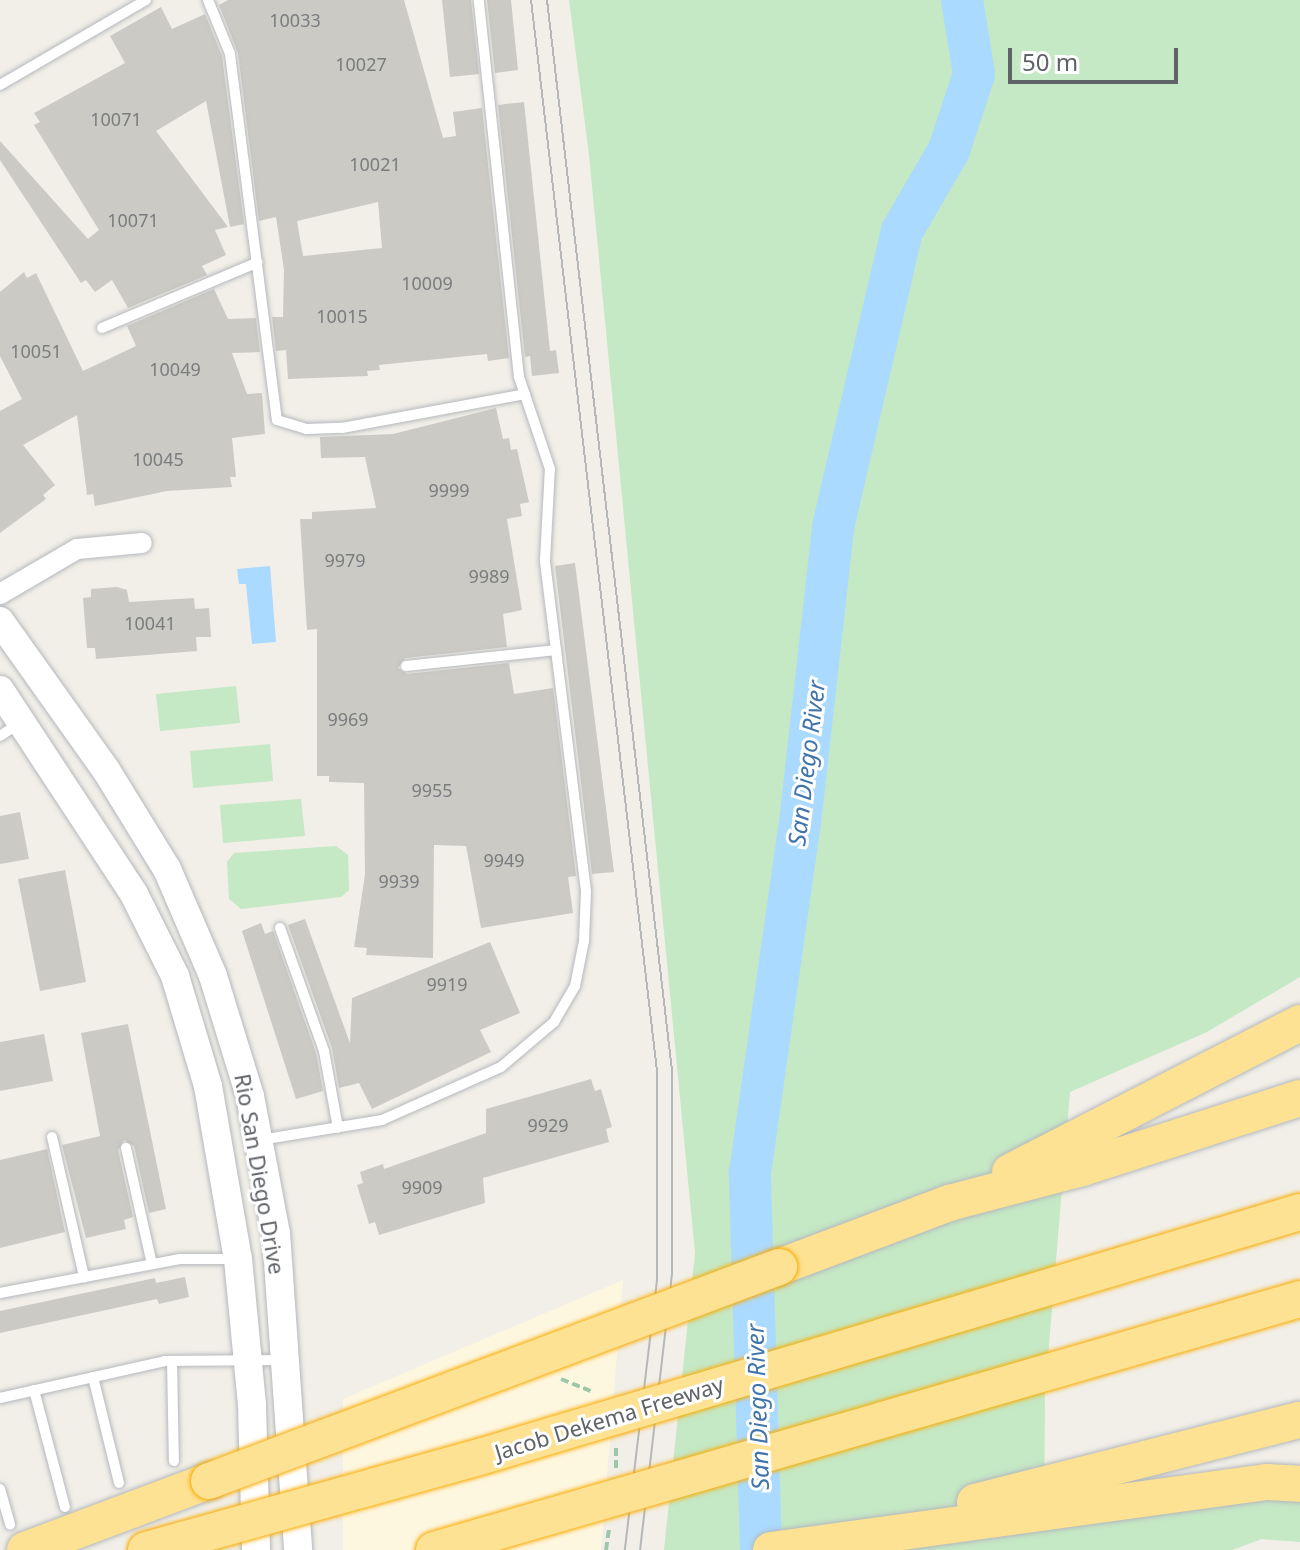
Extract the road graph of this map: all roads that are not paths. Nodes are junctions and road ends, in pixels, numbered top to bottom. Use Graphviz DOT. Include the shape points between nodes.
graph roads {
  1 [pos="146,0"];
  2 [pos="208,0"];
  3 [pos="479,0"];
  4 [pos="0,85"];
  5 [pos="258,262"];
  6 [pos="102,328"];
  7 [pos="525,394"];
  8 [pos="142,543"];
  9 [pos="0,594"];
  10 [pos="0,621"];
  11 [pos="556,650"];
  12 [pos="406,666"];
  13 [pos="0,690"];
  14 [pos="11,729"];
  15 [pos="280,928"];
  16 [pos="1300,1023"];
  17 [pos="1300,1098"];
  18 [pos="338,1128"];
  19 [pos="52,1137"];
  20 [pos="259,1141"];
  21 [pos="126,1148"];
  22 [pos="949,1203"];
  23 [pos="1300,1212"];
  24 [pos="238,1259"];
  25 [pos="152,1264"];
  26 [pos="84,1277"];
  27 [pos="0,1293"];
  28 [pos="1300,1299"];
  29 [pos="287,1360"];
  30 [pos="172,1361"];
  31 [pos="248,1362"];
  32 [pos="93,1377"];
  33 [pos="34,1390"];
  34 [pos="0,1398"];
  35 [pos="1300,1420"];
  36 [pos="174,1461"];
  37 [pos="119,1483"];
  38 [pos="1300,1484"];
  39 [pos="0,1489"];
  40 [pos="65,1507"];
  41 [pos="17,1538"];
  42 [pos="806,1544"];
  43 [pos="146,1550"];
  44 [pos="256,1550"];
  45 [pos="298,1550"];
  46 [pos="434,1550"];
  47 [pos="771,1550"];
  1 -- 4 [label="lane"];
  2 -- 5 [label="lane" via="230,54"];
  3 -- 7 [label="lane"];
  5 -- 6 [label="lane"];
  5 -- 7 [label="lane" via="277,420 306,429 342,428"];
  7 -- 11 [label="lane" via="550,469 545,560"];
  8 -- 9 [label="street" via="77,549"];
  10 -- 20 [label="main road, Rio San Diego Drive" via="106,770 167,869 213,976"];
  11 -- 12 [label="lane"];
  11 -- 18 [label="lane" via="586,891 575,986 554,1022 501,1067 382,1120"];
  13 -- 14 [label="main road, Rio San Diego Drive"];
  14 -- 24 [label="main road, Rio San Diego Drive" via="134,894 175,976 208,1086"];
  15 -- 18 [label="lane" via="324,1051"];
  16 -- 22 [label="highway"];
  17 -- 22 [label="highway" via="1082,1168"];
  18 -- 20 [label="lane"];
  19 -- 26 [label="lane"];
  20 -- 29 [label="main road, Rio San Diego Drive" via="276,1233"];
  21 -- 25 [label="lane"];
  22 -- 41 [label="highway, bridge"];
  23 -- 43 [label="highway, Jacob Dekema Freeway, bridge" via="496,1452"];
  24 -- 25 [label="lane"];
  24 -- 31 [label="main road, Rio San Diego Drive"];
  25 -- 26 [label="lane"];
  26 -- 27 [label="lane"];
  28 -- 46 [label="highway, bridge"];
  29 -- 31 [label="lane"];
  29 -- 45 [label="main road, Rio San Diego Drive"];
  30 -- 31 [label="lane"];
  30 -- 32 [label="lane"];
  30 -- 36 [label="lane"];
  31 -- 44 [label="main road, Rio San Diego Drive"];
  32 -- 33 [label="lane"];
  32 -- 37 [label="lane"];
  33 -- 34 [label="lane"];
  33 -- 40 [label="lane"];
  35 -- 42 [label="highway"];
  38 -- 42 [label="highway" via="1267,1482"];
  39 -- 41 [label="lane"];
  42 -- 47 [label="highway"];
}
